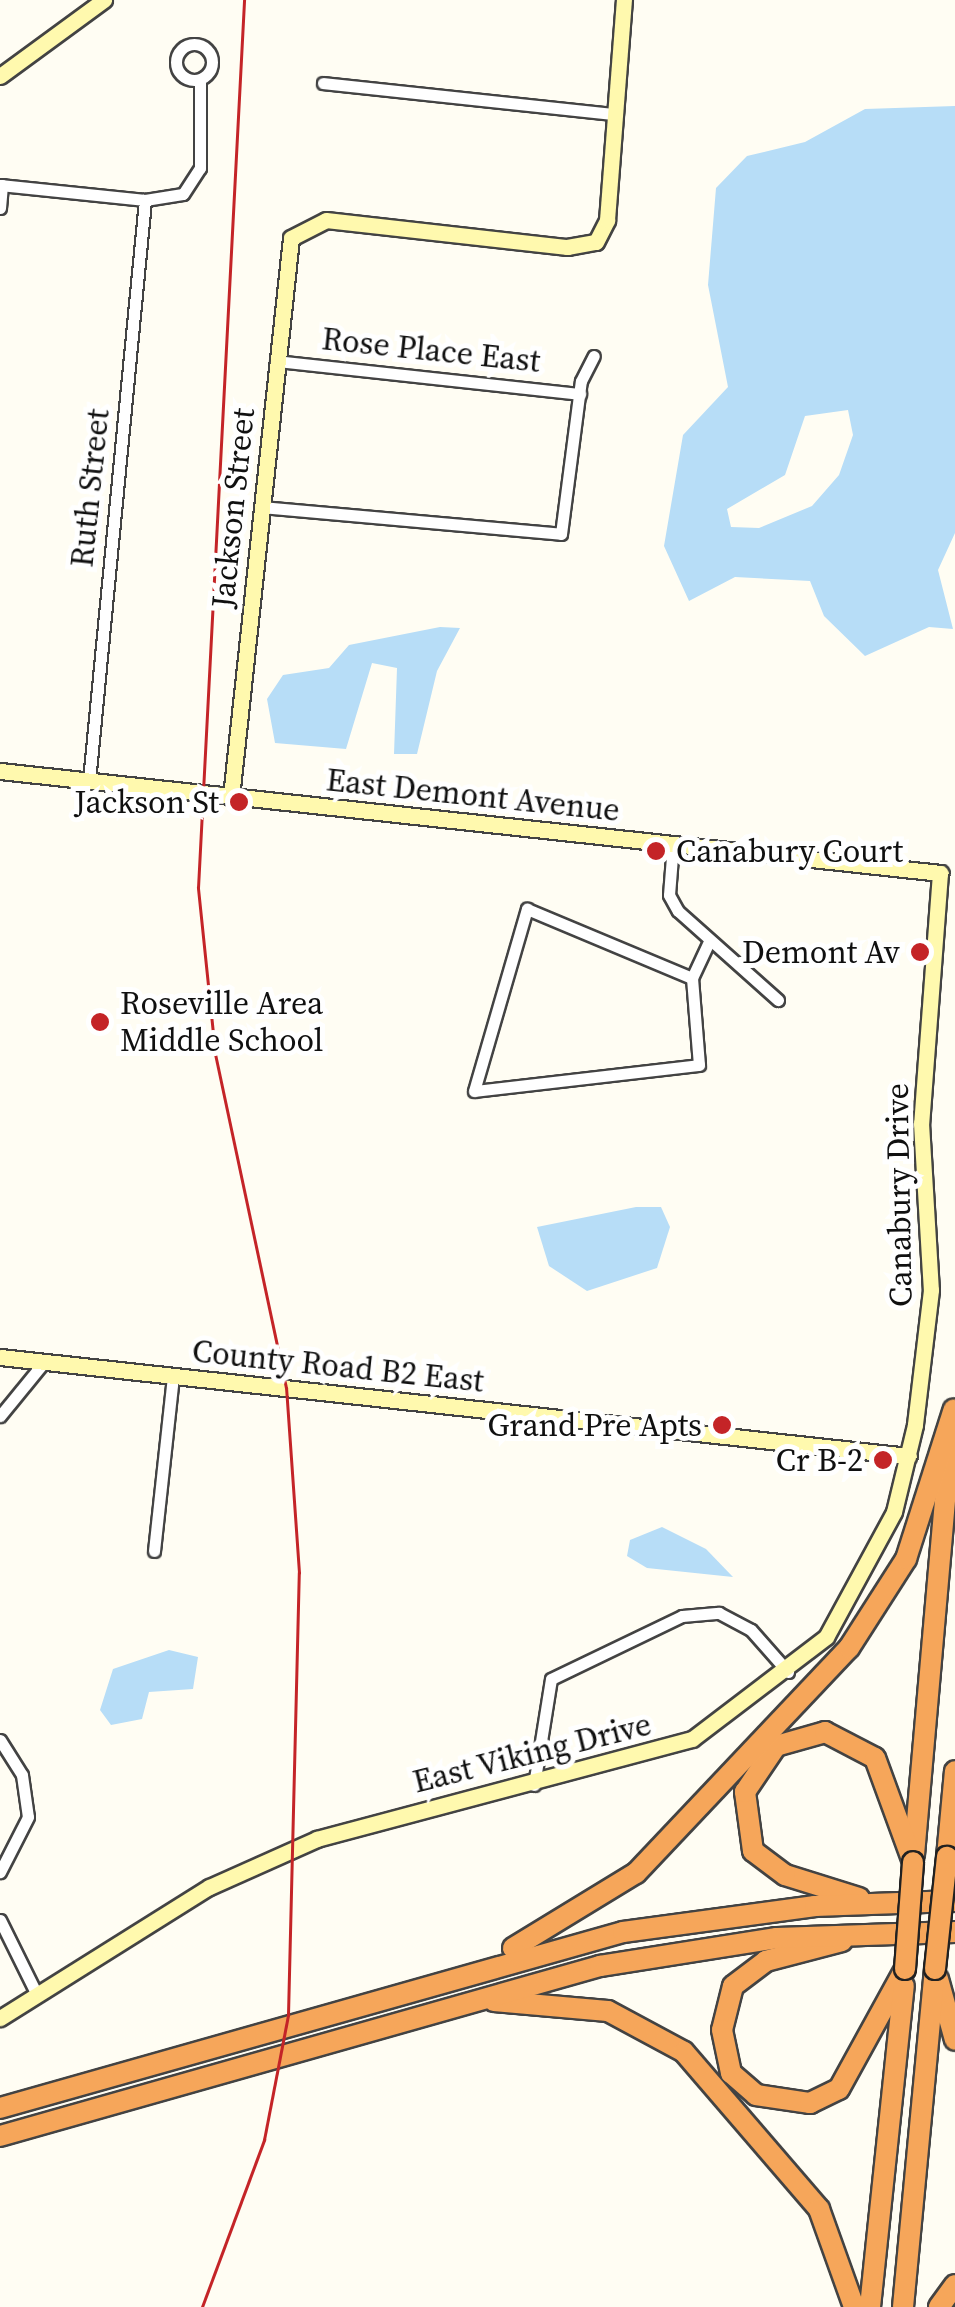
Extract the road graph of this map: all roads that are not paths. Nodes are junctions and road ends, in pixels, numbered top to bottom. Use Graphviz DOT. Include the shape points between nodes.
graph roads {
  1 [pos="624,0"];
  2 [pos="101,1"];
  3 [pos="0,76"];
  4 [pos="200,83"];
  5 [pos="322,83"];
  6 [pos="614,114"];
  7 [pos="1,185"];
  8 [pos="145,200"];
  9 [pos="0,208"];
  10 [pos="594,356"];
  11 [pos="276,361"];
  12 [pos="580,394"];
  13 [pos="261,506"];
  14 [pos="0,771"];
  15 [pos="89,781"];
  16 [pos="232,797"];
  17 [pos="673,844"];
  18 [pos="940,873"];
  19 [pos="708,943"];
  20 [pos="692,978"];
  21 [pos="778,1000"];
  22 [pos="0,1357"];
  23 [pos="44,1362"];
  24 [pos="174,1375"];
  25 [pos="955,1398"];
  26 [pos="954,1409"];
  27 [pos="0,1416"];
  28 [pos="909,1456"];
  29 [pos="154,1551"];
  30 [pos="788,1672"];
  31 [pos="0,1740"];
  32 [pos="955,1771"];
  33 [pos="534,1785"];
  34 [pos="955,1837"];
  35 [pos="912,1858"];
  36 [pos="947,1858"];
  37 [pos="0,1872"];
  38 [pos="955,1901"];
  39 [pos="876,1902"];
  40 [pos="0,1920"];
  41 [pos="872,1932"];
  42 [pos="955,1932"];
  43 [pos="904,1973"];
  44 [pos="936,1973"];
  45 [pos="390,1994"];
  46 [pos="37,1995"];
  47 [pos="0,2018"];
  48 [pos="408,2018"];
  49 [pos="955,2040"];
  50 [pos="0,2108"];
  51 [pos="0,2136"];
  52 [pos="955,2284"];
  53 [pos="854,2307"];
  54 [pos="870,2307"];
  55 [pos="903,2307"];
  56 [pos="939,2307"];
  1 -- 6 [label="street"];
  2 -- 3 [label="street"];
  4 -- 8 [label="street" via="196,179 173,198"];
  5 -- 6 [label="street"];
  6 -- 11 [label="street, Jackson Street" via="607,220 596,242 568,247 326,220 298,227"];
  7 -- 8 [label="street"];
  7 -- 9 [label="street"];
  8 -- 15 [label="street, Ruth Street"];
  10 -- 12 [label="street"];
  11 -- 12 [label="street, Rose Place East"];
  11 -- 13 [label="street, Jackson Street"];
  12 -- 13 [label="street" via="561,534"];
  13 -- 16 [label="street, Jackson Street"];
  14 -- 15 [label="street, East Demont Avenue"];
  15 -- 16 [label="street, East Demont Avenue"];
  16 -- 17 [label="street, East Demont Avenue"];
  17 -- 18 [label="street, East Demont Avenue"];
  17 -- 19 [label="street" via="670,896"];
  18 -- 28 [label="street, Canabury Drive" via="920,1123 931,1290"];
  19 -- 20 [label="street"];
  19 -- 21 [label="street"];
  20 -- 20 [label="street" via="527,910 474,1091 699,1065"];
  22 -- 23 [label="street, County Road B2 East"];
  23 -- 24 [label="street, County Road B2 East"];
  23 -- 27 [label="street"];
  24 -- 28 [label="street, County Road B2 East"];
  24 -- 29 [label="street"];
  25 -- 26 [label="highway"];
  26 -- 35 [label="highway"];
  26 -- 45 [label="highway" via="916,1536 878,1609 636,1873 536,1938"];
  28 -- 30 [label="street, East Viking Drive" via="866,1573 826,1637"];
  30 -- 33 [label="street, East Viking Drive" via="692,1739"];
  30 -- 33 [label="street" via="751,1630 718,1614 682,1616 551,1679"];
  31 -- 37 [label="street" via="22,1774 28,1817"];
  32 -- 36 [label="highway"];
  33 -- 46 [label="street, East Viking Drive" via="317,1840 209,1887"];
  34 -- 36 [label="highway"];
  35 -- 39 [label="highway" via="887,1780 856,1745 805,1734 761,1758 743,1812 752,1852 784,1875"];
  35 -- 43 [label="highway, bridge"];
  36 -- 44 [label="highway, bridge"];
  38 -- 39 [label="highway"];
  39 -- 45 [label="highway" via="624,1932"];
  40 -- 46 [label="street"];
  41 -- 42 [label="highway"];
  41 -- 43 [label="highway" via="766,1961 733,1986 722,2030 731,2073 779,2102 810,2104 838,2089 857,2070"];
  41 -- 48 [label="highway" via="632,1960"];
  43 -- 54 [label="highway"];
  44 -- 49 [label="highway"];
  44 -- 55 [label="highway"];
  45 -- 50 [label="highway"];
  46 -- 47 [label="street, East Viking Drive"];
  48 -- 51 [label="highway"];
  48 -- 53 [label="highway" via="494,2002 570,2003 668,2040 714,2080 819,2209"];
  52 -- 56 [label="highway"];
}
